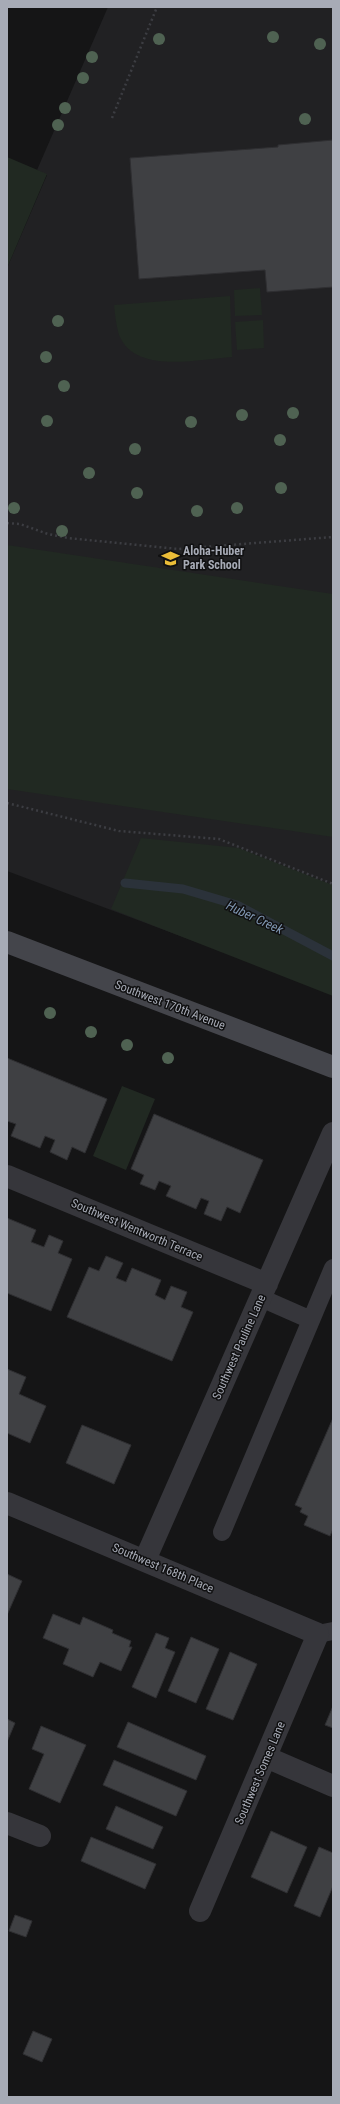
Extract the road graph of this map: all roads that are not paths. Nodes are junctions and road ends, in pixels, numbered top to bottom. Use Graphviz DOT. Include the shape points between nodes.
graph roads {
  1 [pos="7,942"];
  2 [pos="333,1067"];
  3 [pos="333,1133"];
  4 [pos="7,1176"];
  5 [pos="333,1268"];
  6 [pos="264,1291"];
  7 [pos="311,1320"];
  8 [pos="7,1503"];
  9 [pos="222,1532"];
  10 [pos="145,1560"];
  11 [pos="326,1633"];
  12 [pos="266,1757"];
  13 [pos="333,1786"];
  14 [pos="7,1823"];
  15 [pos="40,1836"];
  16 [pos="200,1911"];
  1 -- 2 [label="main road, Southwest 170th Avenue"];
  3 -- 6 [label="street, Southwest Pauline Lane"];
  4 -- 6 [label="street, Southwest Wentworth Terrace"];
  5 -- 7 [label="lane"];
  6 -- 7 [label="lane"];
  6 -- 10 [label="street, Southwest Pauline Lane"];
  7 -- 9 [label="lane"];
  8 -- 10 [label="street, Southwest 168th Place"];
  10 -- 11 [label="street, Southwest 168th Place"];
  11 -- 12 [label="street, Southwest Somes Lane"];
  12 -- 13 [label="street"];
  12 -- 16 [label="street, Southwest Somes Lane"];
  14 -- 15 [label="street"];
}
